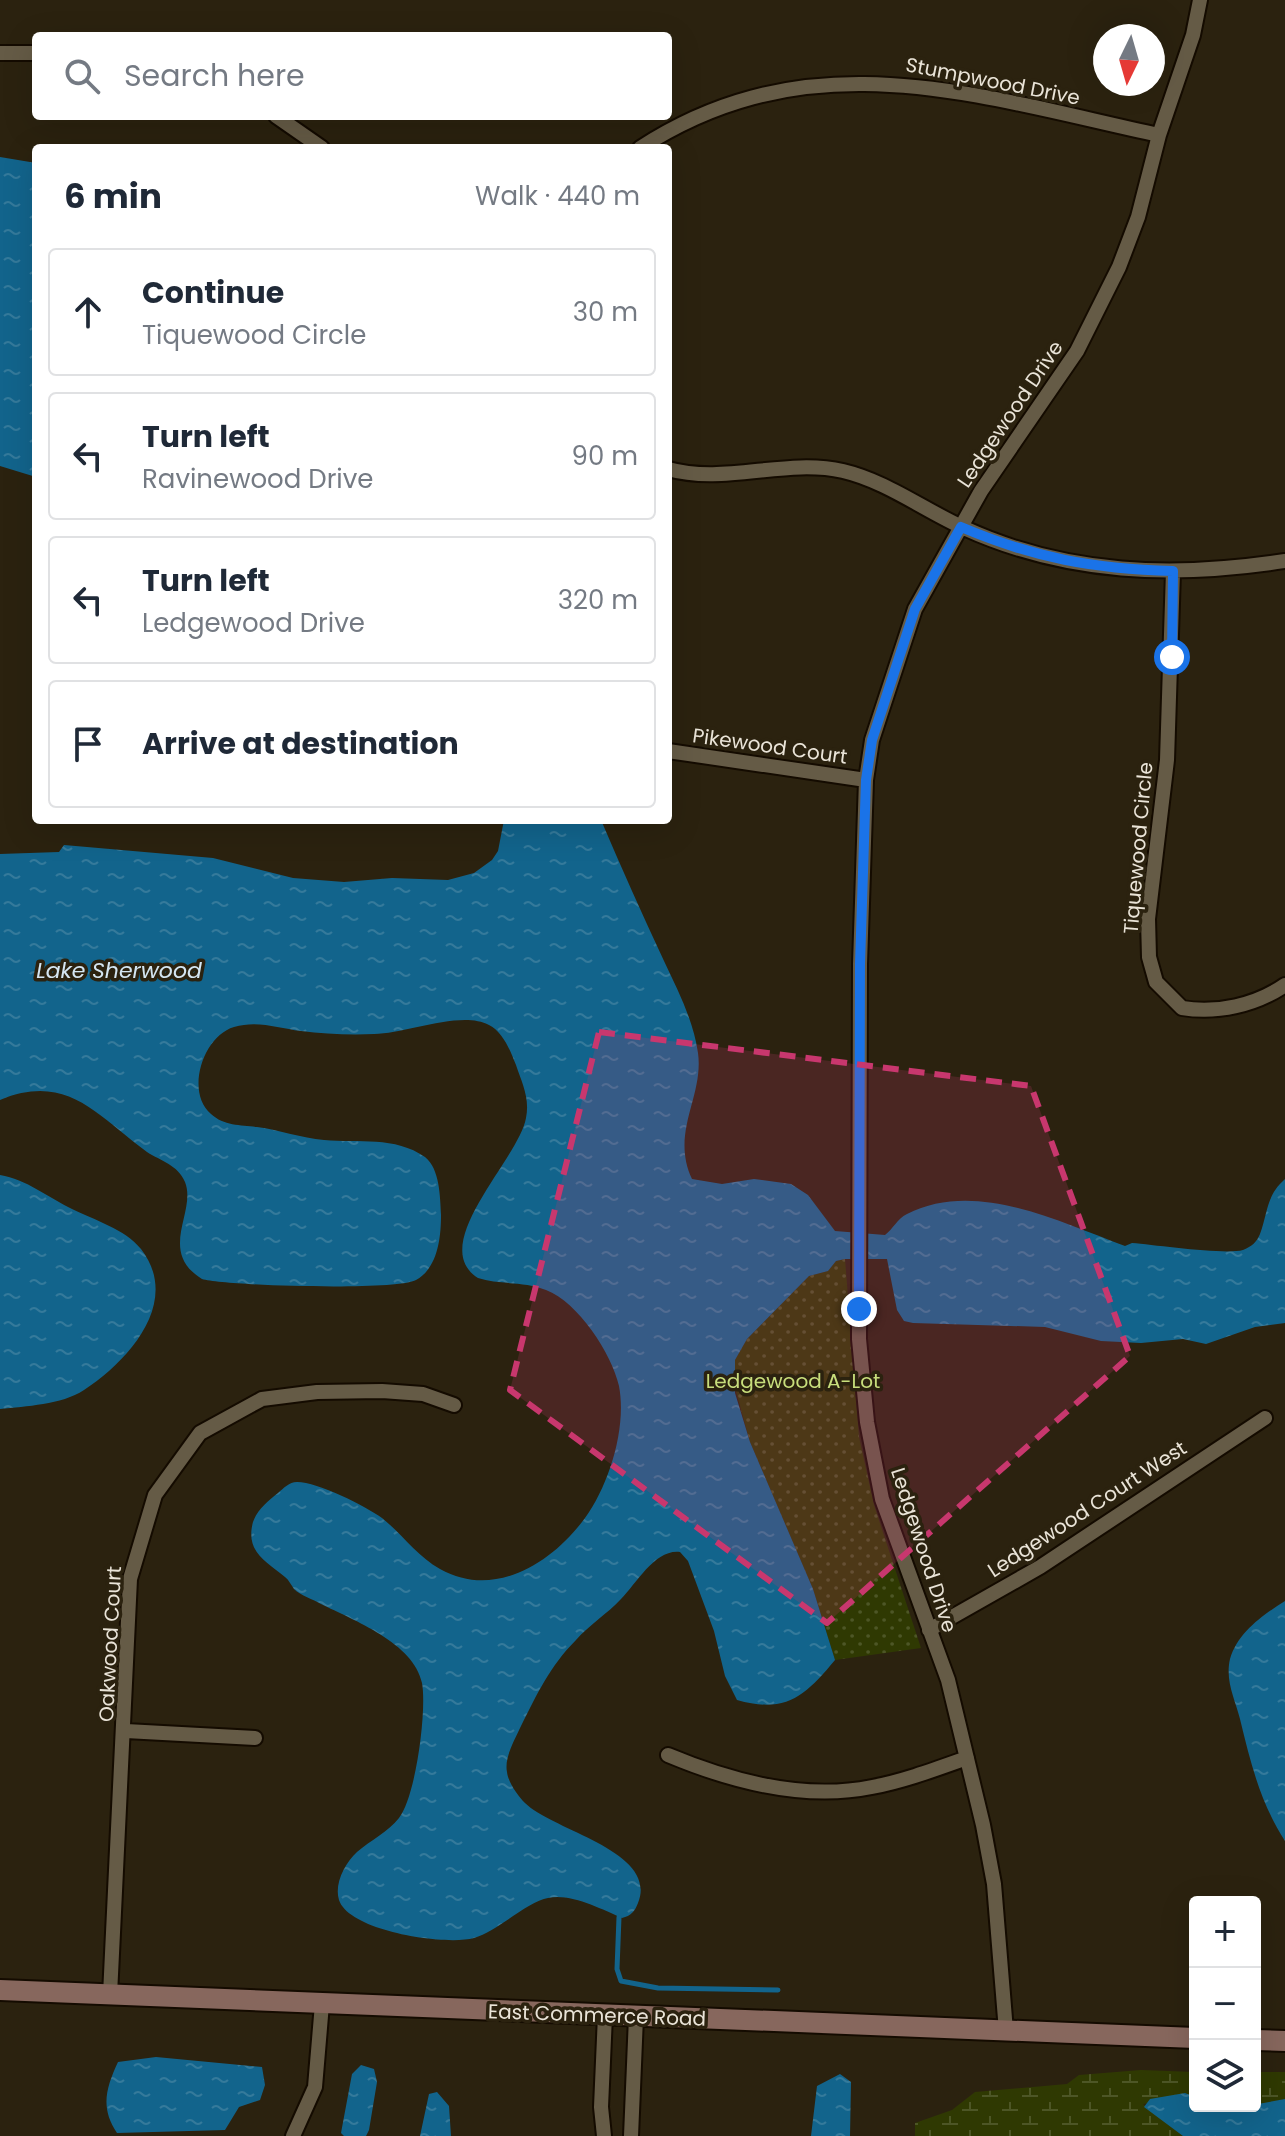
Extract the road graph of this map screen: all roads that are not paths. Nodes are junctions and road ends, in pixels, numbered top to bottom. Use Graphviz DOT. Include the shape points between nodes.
graph roads {
  1 [pos="1200,0"];
  2 [pos="0,53"];
  3 [pos="32,53"];
  4 [pos="282,120"];
  5 [pos="1159,135"];
  6 [pos="316,144"];
  7 [pos="647,144"];
  8 [pos="672,469"];
  9 [pos="961,527"];
  10 [pos="1285,561"];
  11 [pos="1173,571"];
  12 [pos="672,752"];
  13 [pos="866,780"];
  14 [pos="1285,985"];
  15 [pos="454,1405"];
  16 [pos="1265,1418"];
  17 [pos="929,1630"];
  18 [pos="126,1731"];
  19 [pos="255,1738"];
  20 [pos="668,1755"];
  21 [pos="967,1758"];
  22 [pos="0,1990"];
  23 [pos="110,1995"];
  24 [pos="322,2004"];
  25 [pos="605,2015"];
  26 [pos="636,2017"];
  27 [pos="1006,2031"];
  28 [pos="1189,2038"];
  29 [pos="1261,2040"];
  30 [pos="1285,2041"];
  31 [pos="293,2136"];
  32 [pos="604,2136"];
  33 [pos="631,2136"];
  1 -- 5 [label="street, Ledgewood Drive"];
  2 -- 3 [label="street"];
  4 -- 6 [label="street"];
  5 -- 7 [label="street, Stumpwood Drive" via="949,90 856,82 744,100"];
  5 -- 9 [label="street, Ledgewood Drive" via="1138,217 1102,305"];
  8 -- 9 [label="street" via="715,474 815,466 848,472"];
  9 -- 11 [label="street" via="1041,557 1085,566"];
  9 -- 13 [label="street, Ledgewood Drive" via="915,609 872,740"];
  10 -- 11 [label="street"];
  11 -- 14 [label="street, Tiquewood Circle" via="1167,760 1148,919 1149,957 1156,982 1182,1008 1223,1010"];
  12 -- 13 [label="street, Pikewood Court"];
  13 -- 17 [label="street, Ledgewood Drive" via="859,1348 882,1499"];
  15 -- 18 [label="street, Oakwood Court" via="423,1394 317,1392 262,1399 200,1433 155,1495 134,1560"];
  16 -- 17 [label="street, Ledgewood Court West" via="1040,1567"];
  17 -- 21 [label="street, Ledgewood Drive"];
  18 -- 19 [label="street"];
  18 -- 23 [label="street, Oakwood Court"];
  20 -- 21 [label="street" via="708,1772 767,1786 840,1791 872,1788"];
  21 -- 27 [label="street, Ledgewood Drive" via="994,1884"];
  22 -- 23 [label="main road, East Commerce Road"];
  23 -- 24 [label="main road, East Commerce Road"];
  24 -- 25 [label="main road, East Commerce Road"];
  24 -- 31 [label="street" via="315,2087"];
  25 -- 26 [label="main road, East Commerce Road"];
  25 -- 32 [label="street"];
  26 -- 27 [label="main road, East Commerce Road"];
  26 -- 33 [label="street"];
  27 -- 28 [label="main road, East Commerce Road"];
  29 -- 30 [label="main road"];
}
